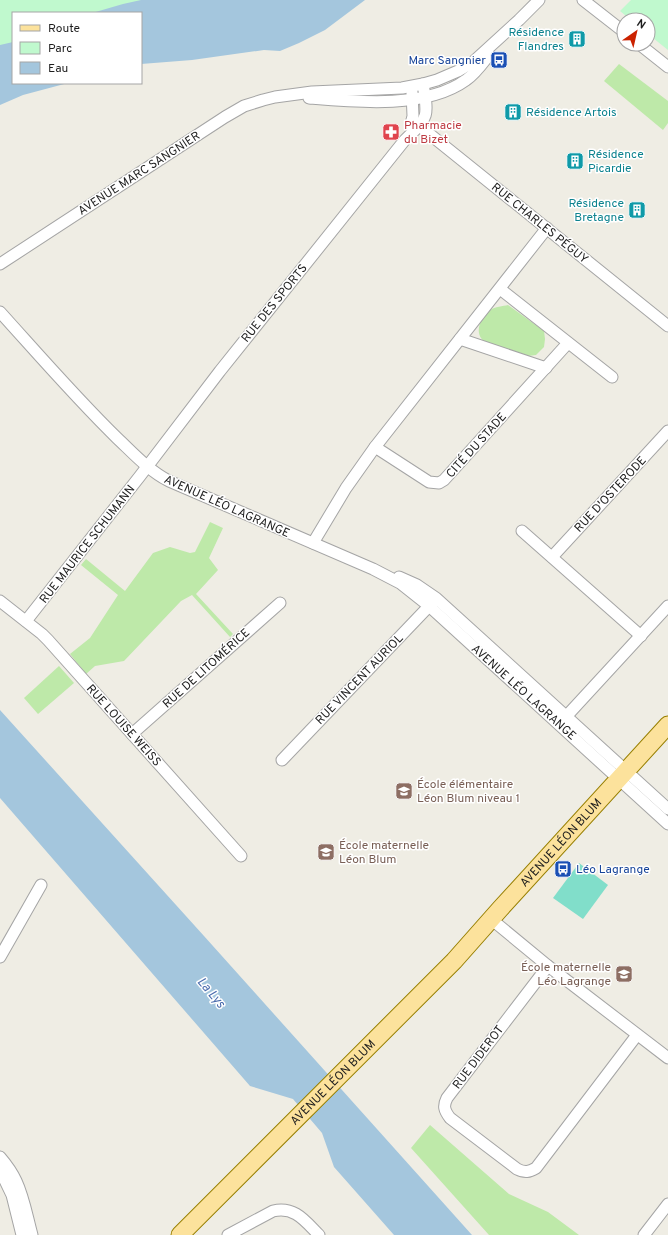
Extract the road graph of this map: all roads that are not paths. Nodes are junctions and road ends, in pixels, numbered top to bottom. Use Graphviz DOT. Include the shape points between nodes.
graph roads {
  1 [pos="539,0"];
  2 [pos="583,0"];
  3 [pos="519,20"];
  4 [pos="616,26"];
  5 [pos="649,52"];
  6 [pos="668,67"];
  7 [pos="423,84"];
  8 [pos="412,86"];
  9 [pos="285,96"];
  10 [pos="425,97"];
  11 [pos="413,99"];
  12 [pos="416,123"];
  13 [pos="547,228"];
  14 [pos="0,264"];
  15 [pos="500,289"];
  16 [pos="0,312"];
  17 [pos="668,326"];
  18 [pos="460,339"];
  19 [pos="568,343"];
  20 [pos="546,368"];
  21 [pos="612,377"];
  22 [pos="668,431"];
  23 [pos="375,447"];
  24 [pos="147,466"];
  25 [pos="522,531"];
  26 [pos="313,543"];
  27 [pos="552,557"];
  28 [pos="0,601"];
  29 [pos="432,602"];
  30 [pos="280,603"];
  31 [pos="668,606"];
  32 [pos="26,621"];
  33 [pos="641,636"];
  34 [pos="563,721"];
  35 [pos="668,725"];
  36 [pos="132,734"];
  37 [pos="668,740"];
  38 [pos="282,760"];
  39 [pos="626,778"];
  40 [pos="668,809"];
  41 [pos="668,824"];
  42 [pos="241,856"];
  43 [pos="41,885"];
  44 [pos="494,922"];
  45 [pos="0,957"];
  46 [pos="548,966"];
  47 [pos="638,1035"];
  48 [pos="668,1058"];
  49 [pos="0,1157"];
  50 [pos="0,1170"];
  51 [pos="668,1204"];
  52 [pos="240,1232"];
  53 [pos="22,1235"];
  54 [pos="32,1235"];
  55 [pos="180,1235"];
  56 [pos="228,1235"];
  57 [pos="319,1235"];
  58 [pos="644,1235"];
  1 -- 3 [label="street, AVENUE MARC SANGNIER"];
  2 -- 4 [label="street"];
  3 -- 7 [label="street, AVENUE MARC SANGNIER" via="473,62 458,71"];
  3 -- 10 [label="street, AVENUE MARC SANGNIER" via="467,80 451,89"];
  5 -- 6 [label="street"];
  7 -- 8 [label="street, AVENUE MARC SANGNIER"];
  7 -- 10 [label="street, RUE DES SPORTS"];
  8 -- 9 [label="street, AVENUE MARC SANGNIER"];
  8 -- 11 [label="street"];
  9 -- 11 [label="street, AVENUE MARC SANGNIER" via="366,101"];
  9 -- 14 [label="street, AVENUE MARC SANGNIER" via="254,103 236,111"];
  10 -- 11 [label="street, AVENUE MARC SANGNIER"];
  10 -- 12 [label="street, RUE DES SPORTS" via="426,116"];
  11 -- 12 [label="street"];
  12 -- 13 [label="street, RUE CHARLES PÉGUY"];
  12 -- 24 [label="street, RUE DES SPORTS"];
  13 -- 15 [label="street"];
  13 -- 17 [label="street, RUE CHARLES PÉGUY"];
  15 -- 18 [label="street"];
  15 -- 19 [label="street"];
  16 -- 24 [label="street, AVENUE LÉO LAGRANGE" via="81,401"];
  18 -- 20 [label="street"];
  18 -- 23 [label="street"];
  19 -- 20 [label="street, CITÉ DU STADE"];
  19 -- 21 [label="street"];
  20 -- 23 [label="street, CITÉ DU STADE" via="439,483 429,482"];
  22 -- 27 [label="street, RUE D'OSTERODE"];
  23 -- 26 [label="street" via="346,488"];
  24 -- 26 [label="street, AVENUE LÉO LAGRANGE" via="156,474"];
  24 -- 32 [label="street, RUE MAURICE SCHUMANN"];
  25 -- 27 [label="street"];
  26 -- 29 [label="street, AVENUE LÉO LAGRANGE" via="373,569"];
  27 -- 33 [label="street"];
  28 -- 32 [label="street, RUE LOUISE WEISS"];
  29 -- 34 [label="street, AVENUE LÉO LAGRANGE"];
  29 -- 38 [label="street, RUE VINCENT AURIOL"];
  30 -- 36 [label="street, RUE DE LITOMÉRICE"];
  31 -- 33 [label="street"];
  32 -- 36 [label="street, RUE LOUISE WEISS" via="48,640"];
  33 -- 34 [label="street"];
  34 -- 39 [label="street, AVENUE LÉO LAGRANGE"];
  35 -- 39 [label="main road, AVENUE LÉON BLUM"];
  36 -- 42 [label="street, RUE LOUISE WEISS"];
  37 -- 39 [label="main road, AVENUE LÉON BLUM"];
  39 -- 40 [label="street, AVENUE LÉO LAGRANGE"];
  39 -- 41 [label="street, AVENUE LÉO LAGRANGE"];
  39 -- 44 [label="main road, AVENUE LÉON BLUM" via="516,907"];
  43 -- 45 [label="street"];
  44 -- 46 [label="street"];
  44 -- 55 [label="main road, AVENUE LÉON BLUM"];
  46 -- 47 [label="street"];
  46 -- 47 [label="street, RUE DIDEROT" via="445,1103 444,1108 450,1118 522,1171 527,1172 536,1168"];
  47 -- 48 [label="street"];
  49 -- 54 [label="street" via="18,1186"];
  50 -- 53 [label="street" via="12,1195"];
  51 -- 58 [label="street"];
  52 -- 56 [label="street"];
  52 -- 57 [label="street" via="273,1212 287,1210 300,1215"];
}
